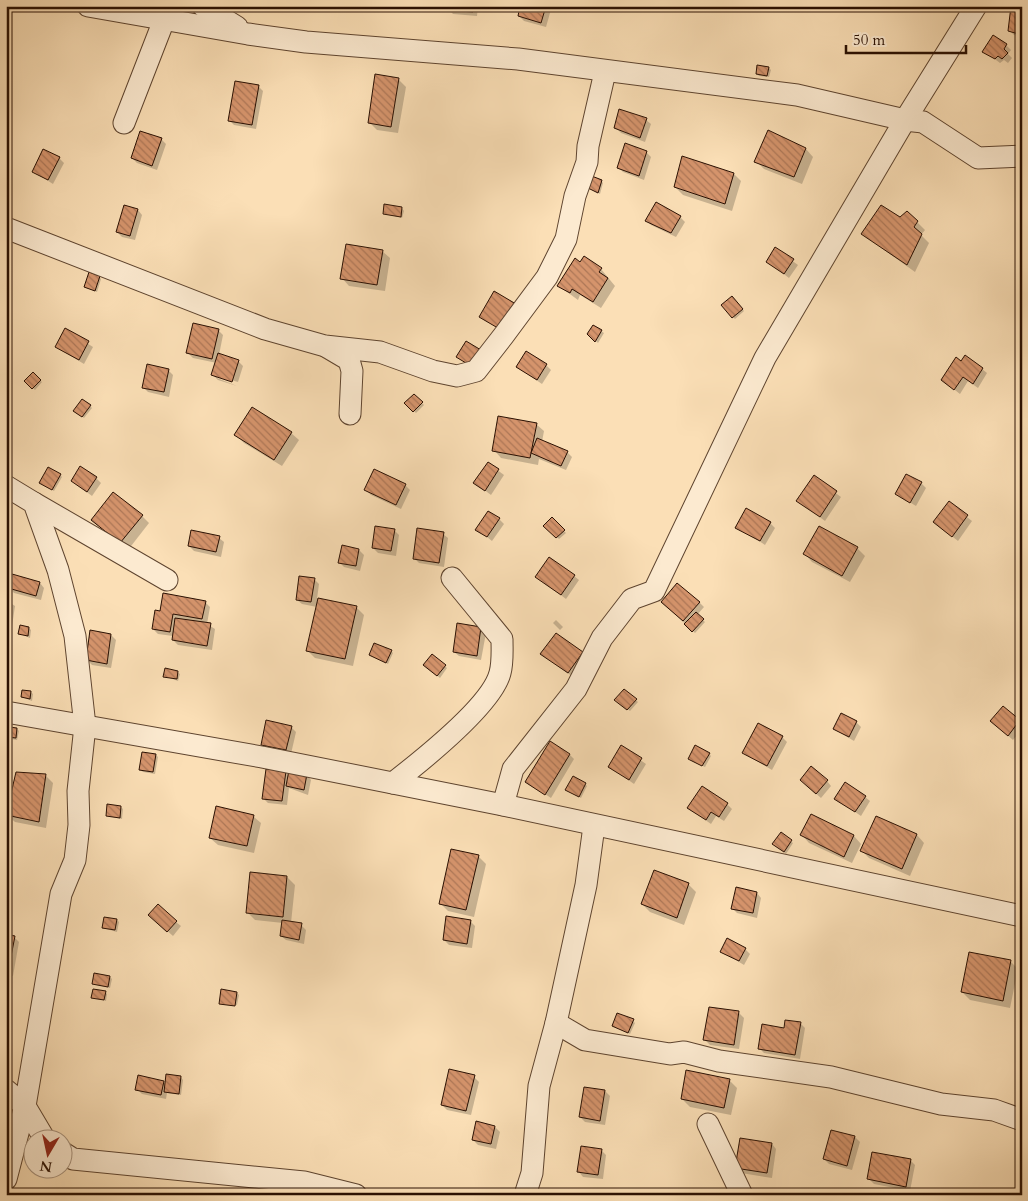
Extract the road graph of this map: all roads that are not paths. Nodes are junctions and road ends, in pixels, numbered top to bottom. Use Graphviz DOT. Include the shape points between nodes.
graph roads {
  1 [pos="88,6"];
  2 [pos="203,6"];
  3 [pos="976,6"];
  4 [pos="165,13"];
  5 [pos="248,34"];
  6 [pos="605,72"];
  7 [pos="905,120"];
  8 [pos="124,123"];
  9 [pos="1022,156"];
  10 [pos="6,228"];
  11 [pos="325,346"];
  12 [pos="350,414"];
  13 [pos="6,486"];
  14 [pos="34,503"];
  15 [pos="452,578"];
  16 [pos="167,580"];
  17 [pos="6,712"];
  18 [pos="85,726"];
  19 [pos="393,783"];
  20 [pos="503,805"];
  21 [pos="594,826"];
  22 [pos="1022,916"];
  23 [pos="556,1023"];
  24 [pos="6,1090"];
  25 [pos="26,1106"];
  26 [pos="1022,1120"];
  27 [pos="708,1124"];
  28 [pos="38,1128"];
  29 [pos="72,1158"];
  30 [pos="6,1179"];
  31 [pos="356,1195"];
  32 [pos="525,1195"];
  33 [pos="742,1195"];
  1 -- 4 [label="street"];
  2 -- 5 [label="street"];
  3 -- 7 [label="street"];
  4 -- 5 [label="street"];
  4 -- 8 [label="street"];
  5 -- 6 [label="street" via="306,42 518,59"];
  6 -- 7 [label="street" via="797,95"];
  6 -- 11 [label="street" via="587,162 575,196 566,239 547,277 476,370 458,376 433,371 380,352"];
  7 -- 9 [label="street" via="923,122 978,158"];
  7 -- 20 [label="street" via="765,358 654,591 632,599 602,638 576,689 513,769"];
  10 -- 11 [label="street" via="265,329"];
  11 -- 12 [label="street" via="349,360 352,371"];
  13 -- 14 [label="street"];
  14 -- 16 [label="street"];
  14 -- 18 [label="street" via="58,570 75,636"];
  15 -- 19 [label="street" via="502,638 500,675 480,705"];
  17 -- 18 [label="street"];
  18 -- 19 [label="street"];
  18 -- 25 [label="street" via="75,860 62,894"];
  19 -- 20 [label="street"];
  20 -- 21 [label="street"];
  21 -- 22 [label="street"];
  21 -- 23 [label="street" via="586,885"];
  23 -- 26 [label="street" via="585,1040 670,1054 684,1052 718,1061 831,1077 941,1104 994,1110"];
  23 -- 32 [label="street" via="539,1086 532,1173"];
  24 -- 25 [label="street"];
  25 -- 28 [label="street"];
  25 -- 30 [label="street"];
  27 -- 33 [label="street"];
  29 -- 31 [label="street" via="285,1180"];
}
